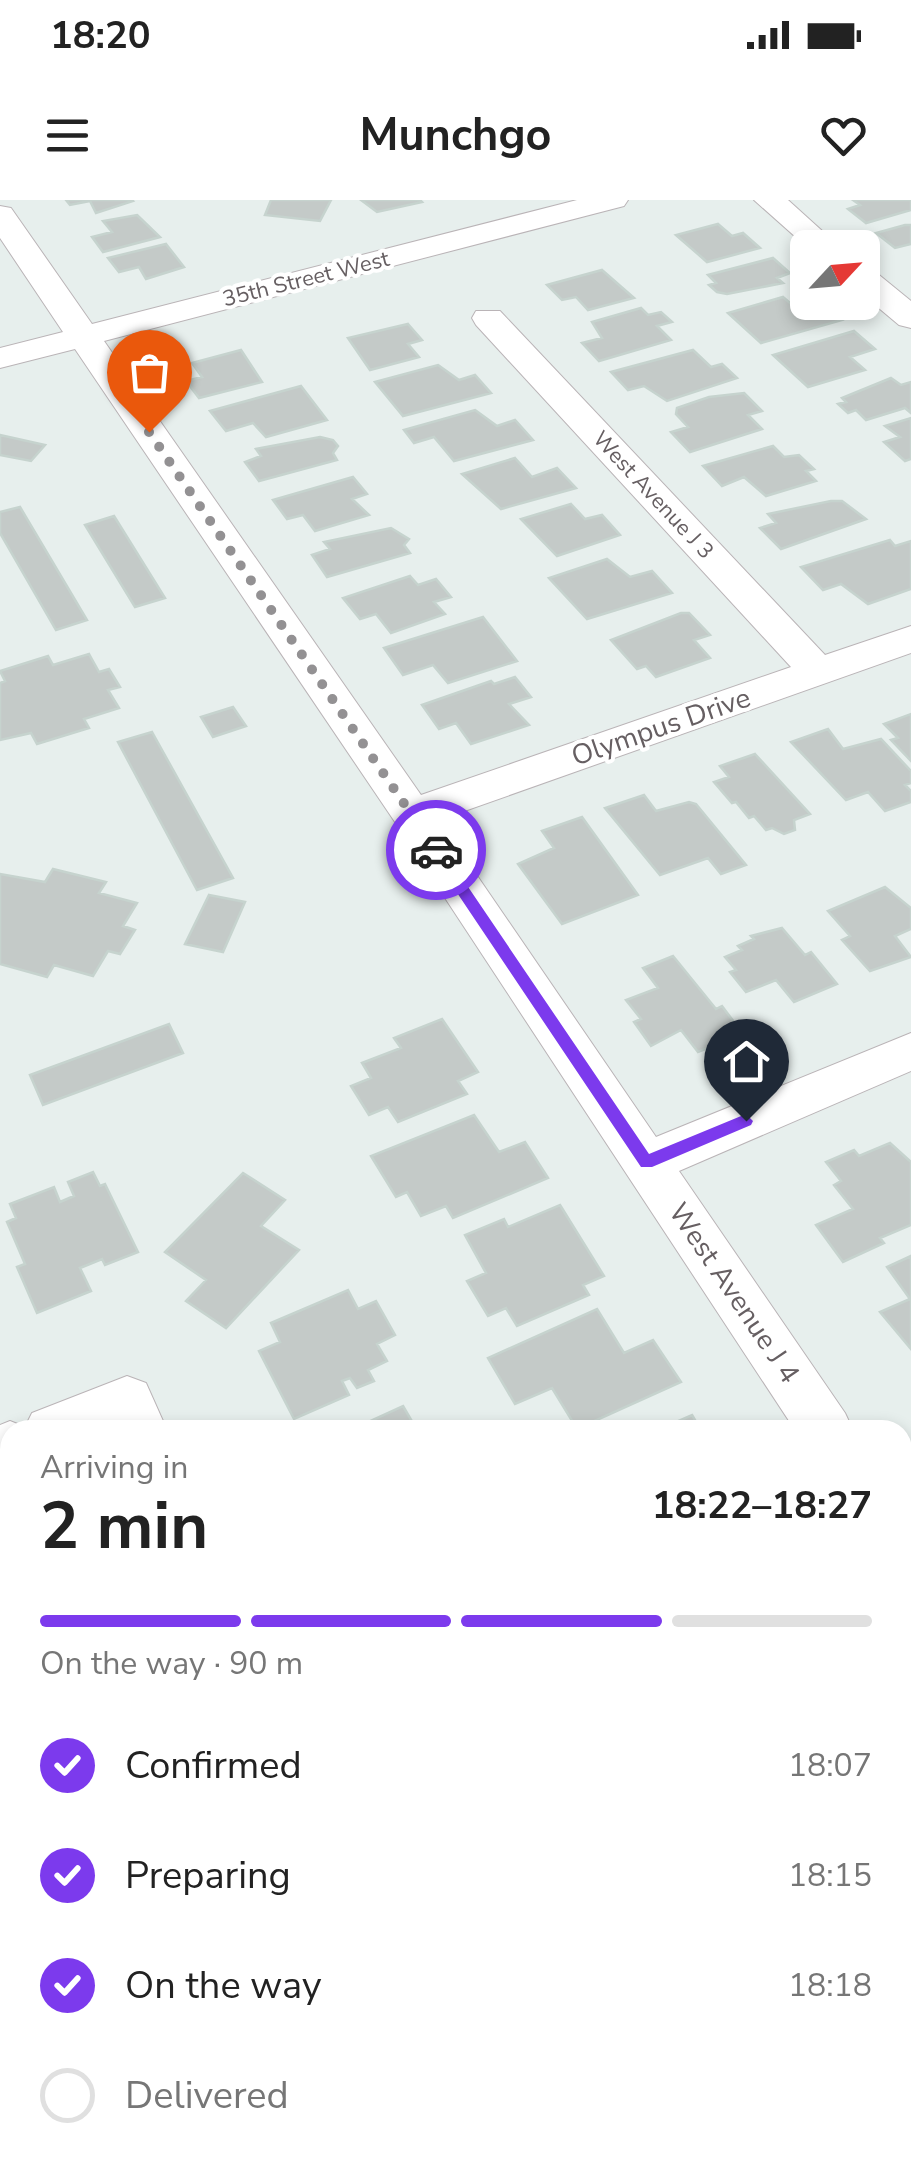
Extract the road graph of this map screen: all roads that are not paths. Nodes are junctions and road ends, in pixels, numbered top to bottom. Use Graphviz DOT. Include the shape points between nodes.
graph roads {
  1 [pos="613,200"];
  2 [pos="769,200"];
  3 [pos="0,215"];
  4 [pos="805,230"];
  5 [pos="880,293"];
  6 [pos="488,318"];
  7 [pos="911,318"];
  8 [pos="84,336"];
  9 [pos="0,358"];
  10 [pos="911,640"];
  11 [pos="818,672"];
  12 [pos="412,814"];
  13 [pos="911,1051"];
  14 [pos="646,1162"];
  15 [pos="133,1415"];
  16 [pos="106,1420"];
  17 [pos="819,1420"];
  1 -- 8 [label="street, 35th Street West"];
  2 -- 4 [label="street"];
  3 -- 8 [label="street, West Avenue J 4"];
  5 -- 7 [label="street"];
  6 -- 11 [label="street, West Avenue J 3"];
  8 -- 9 [label="street, 35th Street West"];
  8 -- 12 [label="street, West Avenue J 4"];
  10 -- 11 [label="street, Olympus Drive"];
  11 -- 12 [label="street, Olympus Drive"];
  12 -- 14 [label="street, West Avenue J 4"];
  13 -- 14 [label="street"];
  14 -- 17 [label="street, West Avenue J 4"];
  15 -- 16 [label="street"];
}
